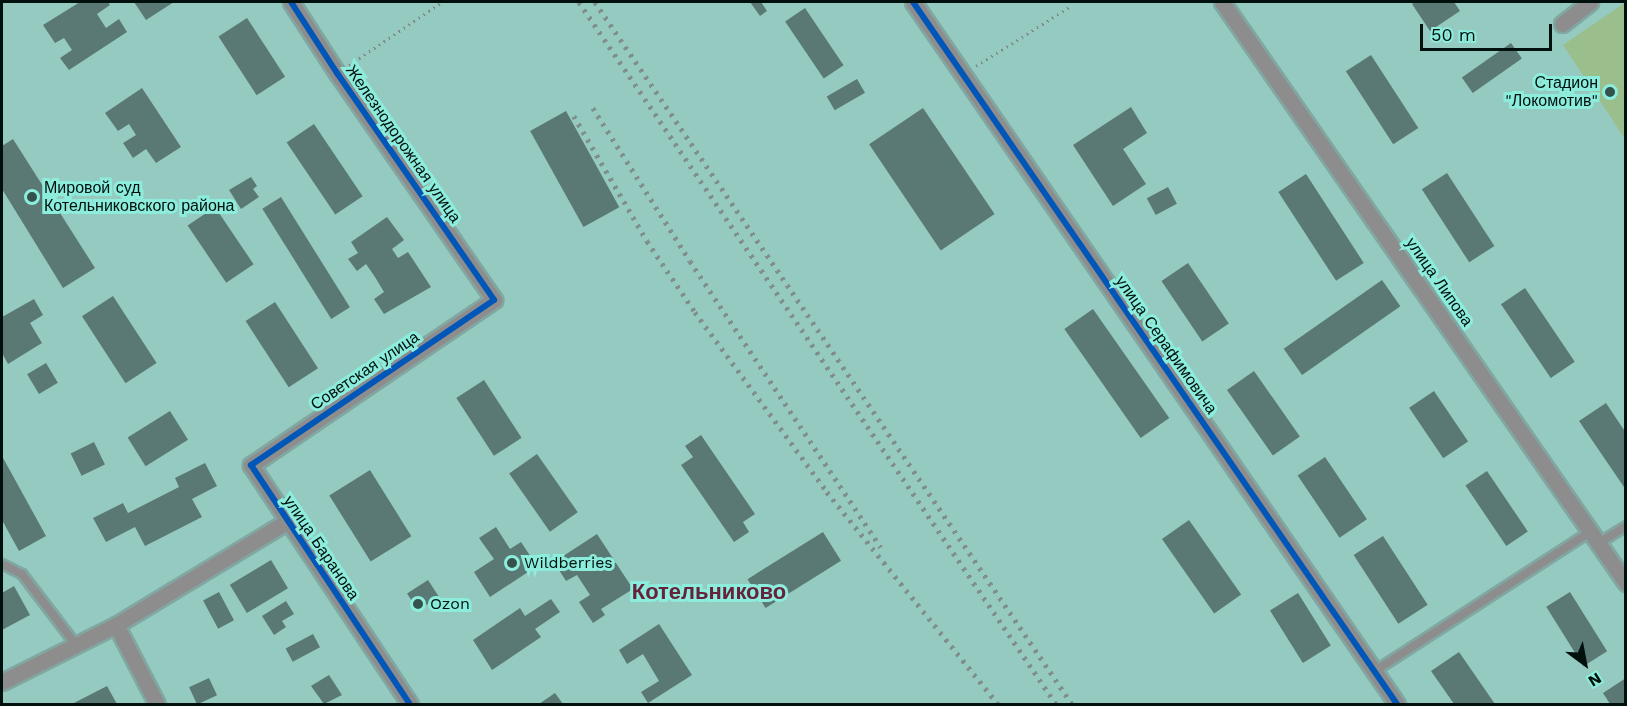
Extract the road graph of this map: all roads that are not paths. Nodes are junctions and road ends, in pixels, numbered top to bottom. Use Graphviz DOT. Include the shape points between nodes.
graph roads {
  1 [pos="291,2"];
  2 [pos="913,2"];
  3 [pos="1222,2"];
  4 [pos="1590,2"];
  5 [pos="1562,24"];
  6 [pos="494,300"];
  7 [pos="250,465"];
  8 [pos="286,522"];
  9 [pos="1626,526"];
  10 [pos="1595,537"];
  11 [pos="2,564"];
  12 [pos="1626,583"];
  13 [pos="116,625"];
  14 [pos="76,645"];
  15 [pos="1375,671"];
  16 [pos="2,682"];
  17 [pos="156,705"];
  18 [pos="410,705"];
  19 [pos="1397,705"];
  1 -- 6 [label="street, Железнодорожная улица"];
  2 -- 15 [label="street, улица Серафимовича"];
  3 -- 10 [label="street, улица Липова"];
  4 -- 5 [label="street"];
  6 -- 7 [label="street, Советская улица"];
  7 -- 8 [label="street, улица Баранова"];
  8 -- 13 [label="street"];
  8 -- 18 [label="street, улица Баранова"];
  9 -- 10 [label="lane"];
  10 -- 12 [label="street, улица Липова"];
  10 -- 15 [label="lane"];
  11 -- 14 [label="lane" via="22,574"];
  13 -- 14 [label="street"];
  13 -- 17 [label="street"];
  14 -- 16 [label="street"];
  15 -- 19 [label="street, улица Серафимовича"];
}
